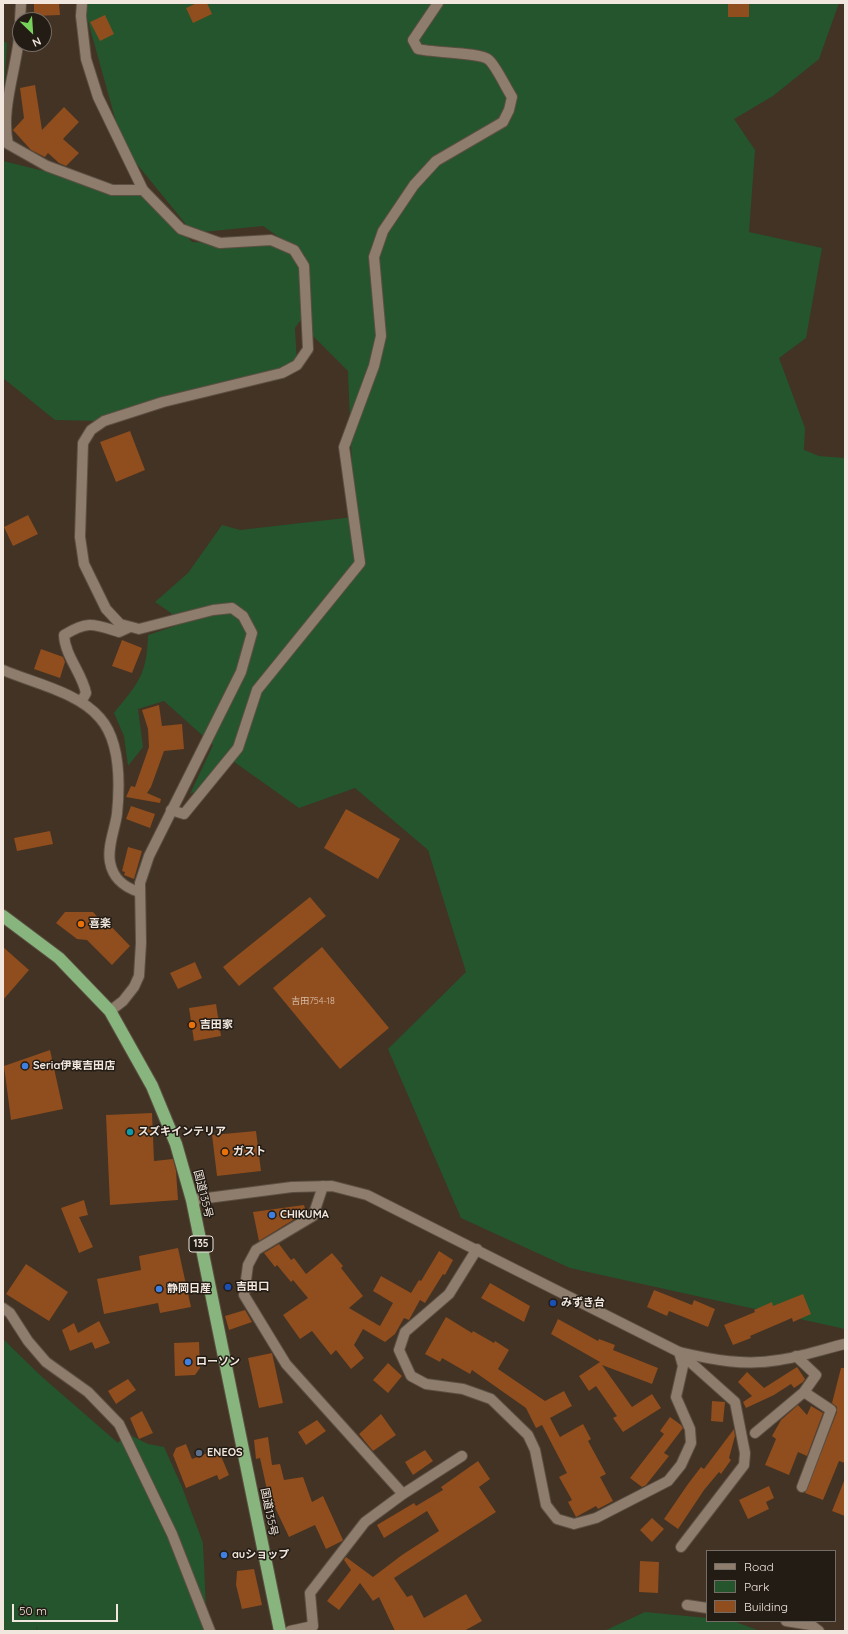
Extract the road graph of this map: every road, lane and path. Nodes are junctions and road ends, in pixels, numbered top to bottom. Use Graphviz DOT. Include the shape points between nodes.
graph roads {
  1 [pos="82,3"];
  2 [pos="438,3"];
  3 [pos="18,52"];
  4 [pos="143,190"];
  5 [pos="130,627"];
  6 [pos="3,670"];
  7 [pos="81,702"];
  8 [pos="171,810"];
  9 [pos="139,892"];
  10 [pos="3,916"];
  11 [pos="110,1011"];
  12 [pos="323,1186"];
  13 [pos="192,1200"];
  14 [pos="477,1249"];
  15 [pos="3,1308"];
  16 [pos="845,1344"];
  17 [pos="679,1352"];
  18 [pos="796,1356"];
  19 [pos="804,1392"];
  20 [pos="755,1433"];
  21 [pos="462,1456"];
  22 [pos="802,1487"];
  23 [pos="403,1494"];
  24 [pos="680,1547"];
  25 [pos="687,1605"];
  26 [pos="706,1608"];
  27 [pos="792,1622"];
  28 [pos="210,1631"];
  29 [pos="280,1631"];
  30 [pos="290,1631"];
  31 [pos="819,1631"];
  1 -- 4 [label="street" via="86,59 98,97"];
  2 -- 8 [label="street" via="413,40 418,49 480,56 488,60 512,97 503,122 436,161 414,185 383,231 374,257 381,336 374,366 344,447 360,563 256,690 238,748 184,814"];
  3 -- 4 [label="street" via="8,103 5,132 8,144 47,166 112,190"];
  4 -- 5 [label="street" via="181,229 220,243 271,240 294,250 304,266 308,349 297,365 282,373 163,402 104,421 91,430 83,443 80,537 84,564 106,609 120,624"];
  5 -- 7 [label="street" via="119,632 86,624 64,635 65,646 83,681 86,693"];
  5 -- 8 [label="street" via="139,628 213,610 232,608 243,616 252,633 241,672"];
  6 -- 7 [label="street"];
  7 -- 9 [label="street" via="101,718 116,750 117,813 109,860 119,881 126,888"];
  8 -- 9 [label="street" via="149,856"];
  9 -- 11 [label="street" via="139,976 134,987"];
  10 -- 11 [label="highway, 国道135号 / 135" via="59,958"];
  11 -- 13 [label="highway, 国道135号 / 135" via="152,1086 176,1144"];
  12 -- 13 [label="street" via="292,1187"];
  12 -- 14 [label="street" via="367,1195"];
  12 -- 23 [label="street" via="312,1216 256,1250 248,1265 244,1295 286,1364"];
  13 -- 29 [label="highway, 国道135号 / 135"];
  14 -- 17 [label="street"];
  14 -- 17 [label="street" via="449,1294 405,1332 399,1350 411,1376 426,1384 463,1389 491,1399 528,1435 535,1450 546,1504 557,1519 574,1524 596,1518 668,1481 681,1465 691,1443 690,1429 676,1397 683,1366"];
  15 -- 28 [label="street" via="10,1313 28,1341 46,1362 88,1392 119,1424 172,1534"];
  16 -- 18 [label="street"];
  17 -- 18 [label="street" via="714,1360 744,1363"];
  17 -- 24 [label="street" via="735,1402 745,1453 744,1465"];
  18 -- 19 [label="street" via="816,1375"];
  19 -- 20 [label="street"];
  19 -- 22 [label="street" via="831,1410"];
  21 -- 23 [label="street"];
  23 -- 30 [label="street" via="365,1522 310,1593 313,1626"];
  25 -- 26 [label="street"];
  27 -- 31 [label="street" via="811,1625"];
}
